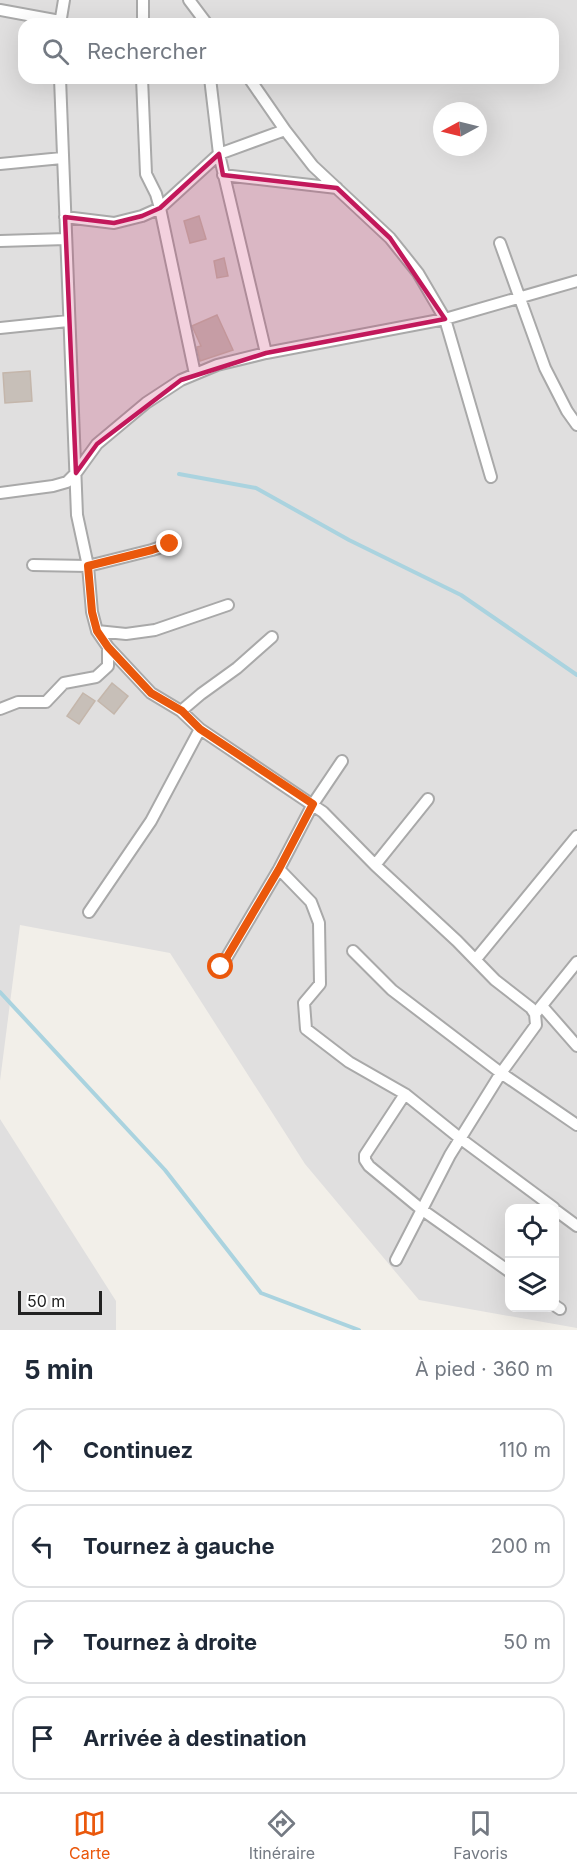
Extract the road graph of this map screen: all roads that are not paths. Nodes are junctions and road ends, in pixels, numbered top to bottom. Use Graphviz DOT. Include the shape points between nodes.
graph roads {
  1 [pos="64,0"];
  2 [pos="143,0"];
  3 [pos="189,0"];
  4 [pos="0,10"];
  5 [pos="40,18"];
  6 [pos="61,18"];
  7 [pos="143,18"];
  8 [pos="202,18"];
  9 [pos="60,84"];
  10 [pos="142,84"];
  11 [pos="211,84"];
  12 [pos="253,84"];
  13 [pos="285,130"];
  14 [pos="219,154"];
  15 [pos="62,158"];
  16 [pos="0,164"];
  17 [pos="223,175"];
  18 [pos="337,188"];
  19 [pos="160,208"];
  20 [pos="64,217"];
  21 [pos="66,238"];
  22 [pos="0,241"];
  23 [pos="500,243"];
  24 [pos="577,281"];
  25 [pos="521,297"];
  26 [pos="445,319"];
  27 [pos="68,321"];
  28 [pos="0,328"];
  29 [pos="266,353"];
  30 [pos="195,374"];
  31 [pos="577,425"];
  32 [pos="76,473"];
  33 [pos="491,477"];
  34 [pos="0,493"];
  35 [pos="170,544"];
  36 [pos="33,565"];
  37 [pos="88,566"];
  38 [pos="228,605"];
  39 [pos="97,631"];
  40 [pos="272,637"];
  41 [pos="108,647"];
  42 [pos="0,709"];
  43 [pos="182,711"];
  44 [pos="200,729"];
  45 [pos="342,761"];
  46 [pos="428,800"];
  47 [pos="313,804"];
  48 [pos="577,836"];
  49 [pos="375,865"];
  50 [pos="279,869"];
  51 [pos="89,912"];
  52 [pos="353,951"];
  53 [pos="476,959"];
  54 [pos="577,962"];
  55 [pos="221,967"];
  56 [pos="539,1010"];
  57 [pos="577,1046"];
  58 [pos="501,1073"];
  59 [pos="405,1094"];
  60 [pos="577,1125"];
  61 [pos="461,1139"];
  62 [pos="547,1204"];
  63 [pos="422,1209"];
  64 [pos="559,1213"];
  65 [pos="577,1226"];
  66 [pos="396,1260"];
  67 [pos="505,1268"];
  1 -- 6 [label="street"];
  2 -- 7 [label="street"];
  3 -- 8 [label="street"];
  4 -- 5 [label="street"];
  9 -- 15 [label="street"];
  10 -- 19 [label="street" via="146,174"];
  11 -- 14 [label="street"];
  12 -- 13 [label="street"];
  13 -- 14 [label="street"];
  13 -- 18 [label="street" via="313,166"];
  14 -- 17 [label="street"];
  14 -- 19 [label="street"];
  15 -- 16 [label="street"];
  15 -- 20 [label="street"];
  17 -- 18 [label="street"];
  17 -- 29 [label="street"];
  18 -- 26 [label="street" via="390,238 418,273"];
  19 -- 20 [label="street" via="114,223"];
  19 -- 30 [label="street"];
  20 -- 21 [label="street"];
  21 -- 22 [label="street"];
  21 -- 27 [label="street"];
  23 -- 25 [label="street"];
  24 -- 25 [label="street"];
  25 -- 26 [label="street"];
  25 -- 31 [label="street" via="545,368"];
  26 -- 29 [label="street"];
  26 -- 33 [label="street"];
  27 -- 28 [label="street"];
  27 -- 32 [label="street"];
  29 -- 30 [label="street"];
  30 -- 32 [label="street" via="146,403 97,444"];
  32 -- 34 [label="street" via="67,482 53,486"];
  32 -- 37 [label="street" via="77,515"];
  35 -- 37 [label="street"];
  36 -- 37 [label="street"];
  37 -- 39 [label="street"];
  38 -- 39 [label="street" via="155,630 126,634"];
  39 -- 41 [label="street"];
  40 -- 43 [label="street"];
  41 -- 42 [label="street" via="108,666 96,677 63,683 46,702 18,702"];
  41 -- 43 [label="street" via="151,693"];
  43 -- 44 [label="street"];
  44 -- 47 [label="street"];
  44 -- 51 [label="street" via="151,821"];
  45 -- 47 [label="street"];
  46 -- 49 [label="street"];
  47 -- 49 [label="street"];
  47 -- 50 [label="street"];
  48 -- 53 [label="street"];
  49 -- 53 [label="street"];
  50 -- 55 [label="street"];
  50 -- 59 [label="street" via="311,902 319,923 320,984 304,1003 306,1029 350,1062"];
  52 -- 58 [label="street" via="392,990"];
  53 -- 56 [label="street" via="495,980"];
  54 -- 56 [label="street"];
  56 -- 57 [label="street"];
  56 -- 58 [label="street" via="536,1025"];
  58 -- 60 [label="street"];
  58 -- 61 [label="street"];
  59 -- 61 [label="street"];
  59 -- 63 [label="street" via="365,1160"];
  61 -- 62 [label="street"];
  61 -- 63 [label="street"];
  63 -- 66 [label="street"];
  63 -- 67 [label="street"];
  64 -- 65 [label="street"];
}
